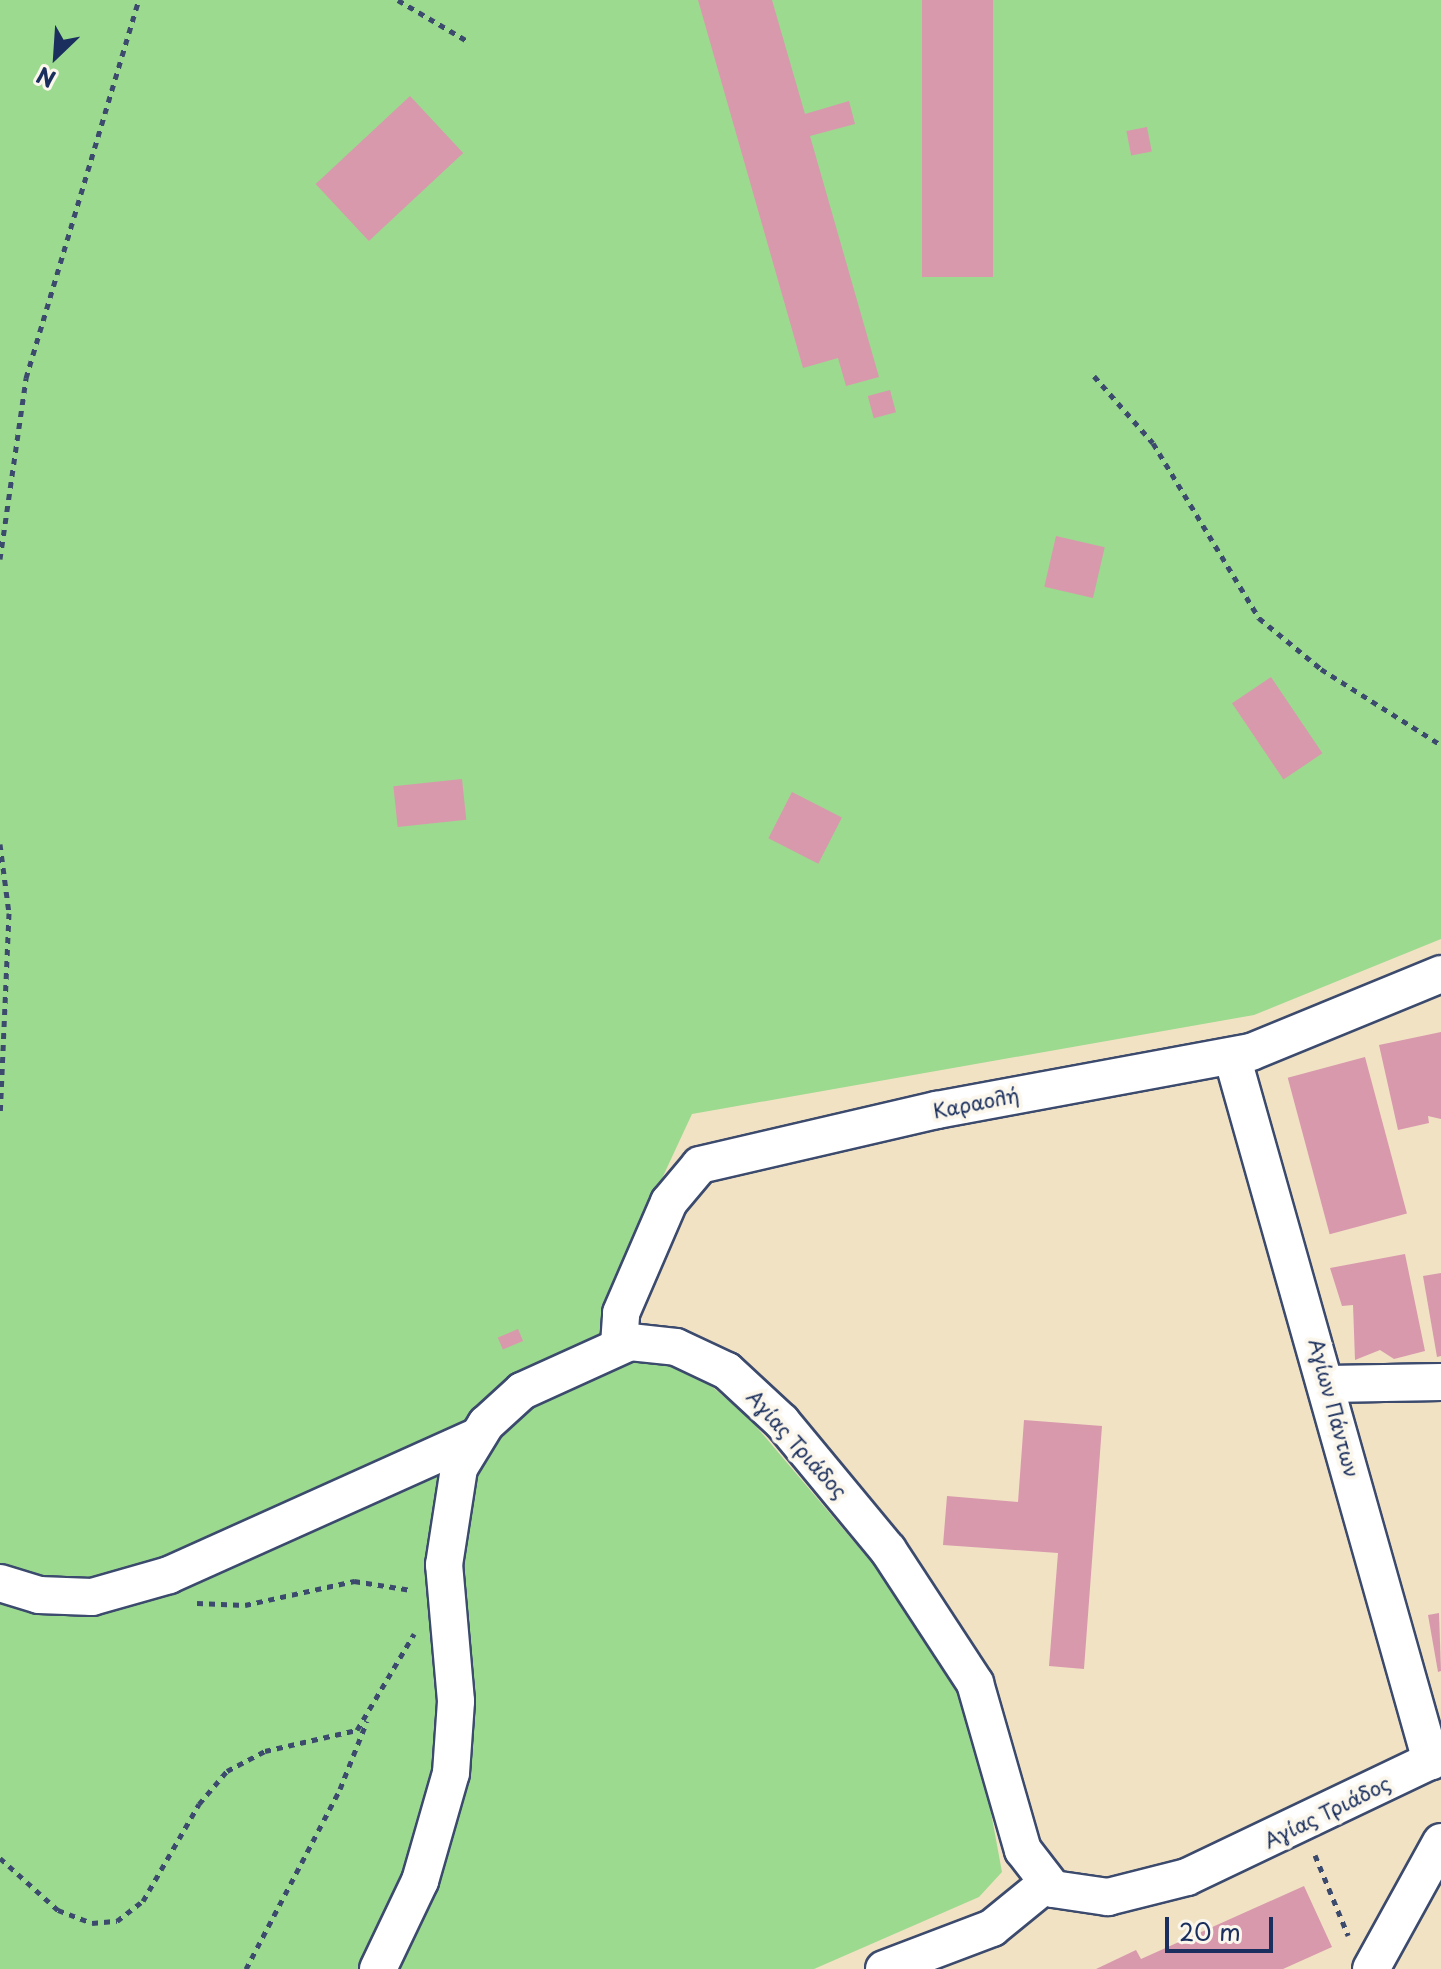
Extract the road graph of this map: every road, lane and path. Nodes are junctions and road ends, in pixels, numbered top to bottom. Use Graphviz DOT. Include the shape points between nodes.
graph roads {
  1 [pos="139,0"];
  2 [pos="398,0"];
  3 [pos="469,42"];
  4 [pos="1094,376"];
  5 [pos="0,559"];
  6 [pos="1441,745"];
  7 [pos="0,844"];
  8 [pos="1441,974"];
  9 [pos="1232,1056"];
  10 [pos="0,1116"];
  11 [pos="619,1345"];
  12 [pos="1441,1382"];
  13 [pos="1328,1384"];
  14 [pos="476,1437"];
  15 [pos="155,1579"];
  16 [pos="0,1583"];
  17 [pos="445,1600"];
  18 [pos="369,1716"];
  19 [pos="1436,1758"];
  20 [pos="1303,1825"];
  21 [pos="1441,1842"];
  22 [pos="0,1858"];
  23 [pos="1046,1884"];
  24 [pos="1361,1955"];
  25 [pos="246,1969"];
  26 [pos="378,1969"];
  27 [pos="884,1969"];
  1 -- 5 [label="path" via="26,378"];
  2 -- 3 [label="path"];
  4 -- 6 [label="path" via="1153,443 1259,618 1321,669"];
  7 -- 10 [label="path" via="9,913"];
  8 -- 9 [label="street, Καραολή"];
  9 -- 11 [label="street, Καραολή" via="937,1110 700,1165 663,1215 621,1313"];
  9 -- 13 [label="street, Αγίων Πάντων"];
  11 -- 14 [label="street, Αγίας Τριάδος" via="522,1391"];
  11 -- 23 [label="street, Αγίας Τριάδος" via="662,1343 727,1371 782,1422 865,1520 966,1663 1023,1850"];
  12 -- 13 [label="street"];
  13 -- 19 [label="street, Αγίων Πάντων"];
  14 -- 15 [label="street"];
  14 -- 17 [label="street, Αγίας Τριάδος" via="448,1509"];
  15 -- 16 [label="street" via="92,1597 39,1595"];
  15 -- 17 [label="path" via="198,1603 222,1607 354,1581"];
  17 -- 18 [label="path" via="416,1629"];
  17 -- 26 [label="street, Αγίας Τριάδος" via="456,1701 450,1783 420,1881"];
  18 -- 22 [label="path" via="347,1735 265,1751 227,1771 190,1817 143,1901 108,1925 58,1910"];
  18 -- 25 [label="path" via="340,1789"];
  19 -- 20 [label="street, Αγίας Τριάδος"];
  20 -- 23 [label="street, Αγίας Τριάδος" via="1149,1890 1089,1898"];
  20 -- 24 [label="path"];
  21 -- 24 [label="street"];
  23 -- 27 [label="street" via="992,1928"];
}
